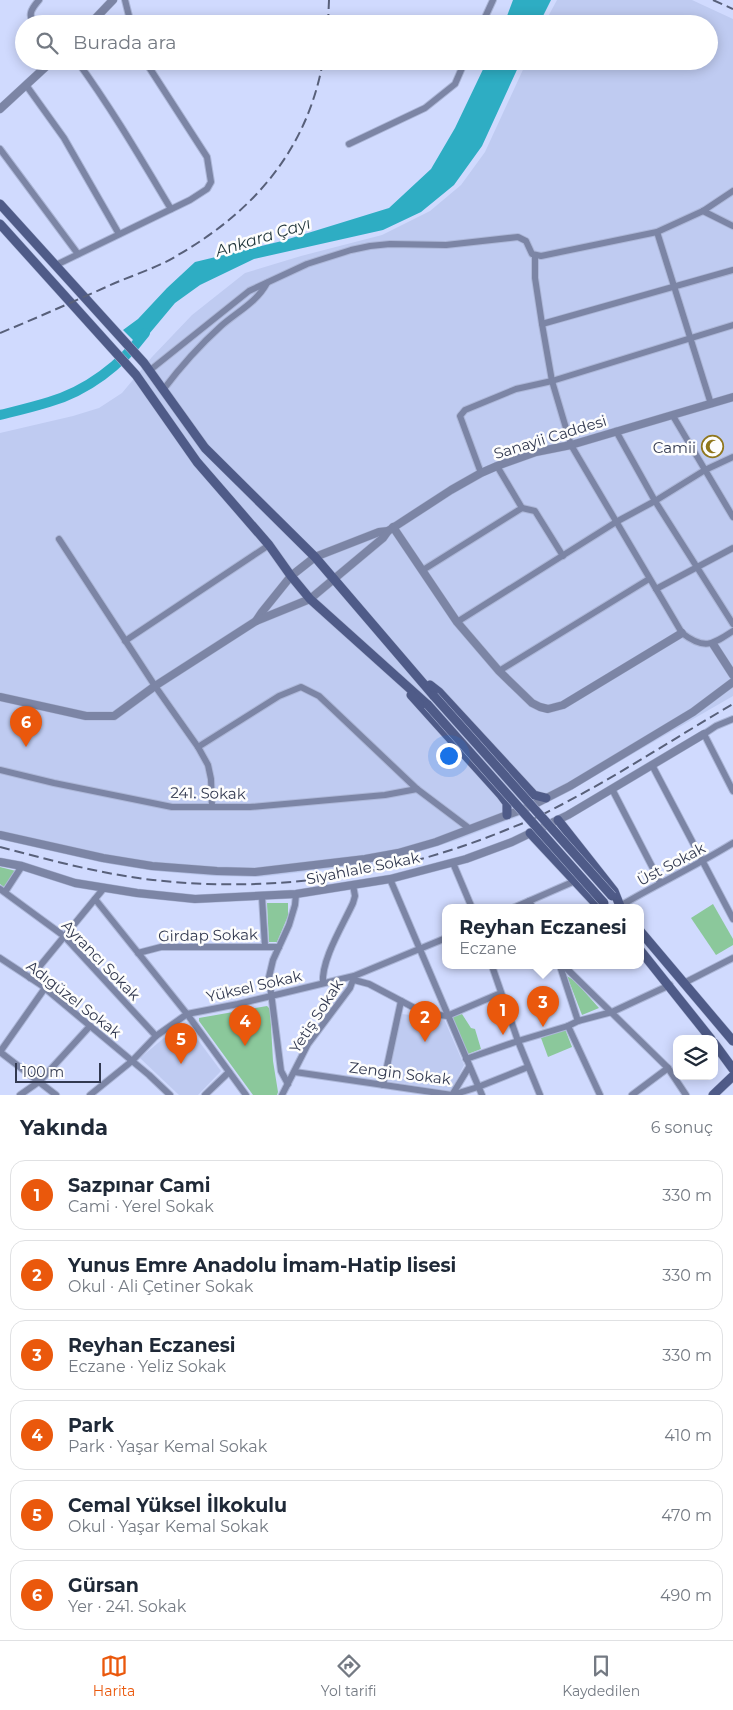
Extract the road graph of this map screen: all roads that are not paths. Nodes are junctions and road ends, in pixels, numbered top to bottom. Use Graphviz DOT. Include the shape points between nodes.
graph roads {
  1 [pos="39,0"];
  2 [pos="113,0"];
  3 [pos="125,0"];
  4 [pos="493,0"];
  5 [pos="30,15"];
  6 [pos="99,15"];
  7 [pos="128,15"];
  8 [pos="486,15"];
  9 [pos="42,70"];
  10 [pos="84,70"];
  11 [pos="151,70"];
  12 [pos="462,70"];
  13 [pos="26,85"];
  14 [pos="0,109"];
  15 [pos="349,144"];
  16 [pos="0,149"];
  17 [pos="733,191"];
  18 [pos="0,204"];
  19 [pos="171,209"];
  20 [pos="703,211"];
  21 [pos="0,224"];
  22 [pos="733,226"];
  23 [pos="657,232"];
  24 [pos="120,234"];
  25 [pos="78,254"];
  26 [pos="535,256"];
  27 [pos="56,265"];
  28 [pos="733,270"];
  29 [pos="267,283"];
  30 [pos="675,286"];
  31 [pos="542,324"];
  32 [pos="733,326"];
  33 [pos="690,338"];
  34 [pos="147,367"];
  35 [pos="552,380"];
  36 [pos="163,390"];
  37 [pos="733,397"];
  38 [pos="711,404"];
  39 [pos="672,416"];
  40 [pos="616,431"];
  41 [pos="571,445"];
  42 [pos="733,457"];
  43 [pos="497,466"];
  44 [pos="705,470"];
  45 [pos="481,473"];
  46 [pos="655,501"];
  47 [pos="522,508"];
  48 [pos="733,517"];
  49 [pos="616,522"];
  50 [pos="390,529"];
  51 [pos="59,539"];
  52 [pos="269,545"];
  53 [pos="733,548"];
  54 [pos="563,556"];
  55 [pos="315,557"];
  56 [pos="698,567"];
  57 [pos="423,570"];
  58 [pos="291,576"];
  59 [pos="649,579"];
  60 [pos="335,580"];
  61 [pos="656,589"];
  62 [pos="310,599"];
  63 [pos="256,621"];
  64 [pos="457,622"];
  65 [pos="733,624"];
  66 [pos="733,631"];
  67 [pos="682,633"];
  68 [pos="125,641"];
  69 [pos="713,644"];
  70 [pos="410,669"];
  71 [pos="499,671"];
  72 [pos="733,675"];
  73 [pos="401,680"];
  74 [pos="733,682"];
  75 [pos="155,686"];
  76 [pos="0,697"];
  77 [pos="733,719"];
  78 [pos="704,734"];
  79 [pos="198,747"];
  80 [pos="652,765"];
  81 [pos="0,770"];
  82 [pos="514,774"];
  83 [pos="612,788"];
  84 [pos="417,789"];
  85 [pos="733,791"];
  86 [pos="501,795"];
  87 [pos="546,798"];
  88 [pos="212,807"];
  89 [pos="507,815"];
  90 [pos="558,820"];
  91 [pos="470,829"];
  92 [pos="530,833"];
  93 [pos="0,835"];
  94 [pos="574,840"];
  95 [pos="733,843"];
  96 [pos="555,858"];
  97 [pos="0,862"];
  98 [pos="703,862"];
  99 [pos="453,863"];
  100 [pos="22,866"];
  101 [pos="390,879"];
  102 [pos="575,881"];
  103 [pos="660,882"];
  104 [pos="353,885"];
  105 [pos="104,888"];
  106 [pos="2,890"];
  107 [pos="296,894"];
  108 [pos="262,897"];
  109 [pos="95,899"];
  110 [pos="529,901"];
  111 [pos="470,904"];
  112 [pos="522,904"];
  113 [pos="531,904"];
  114 [pos="606,904"];
  115 [pos="620,904"];
  116 [pos="626,904"];
  117 [pos="733,919"];
  118 [pos="64,936"];
  119 [pos="644,937"];
  120 [pos="442,940"];
  121 [pos="265,946"];
  122 [pos="279,947"];
  123 [pos="420,949"];
  124 [pos="138,953"];
  125 [pos="644,955"];
  126 [pos="0,958"];
  127 [pos="733,958"];
  128 [pos="493,969"];
  129 [pos="561,969"];
  130 [pos="567,969"];
  131 [pos="30,978"];
  132 [pos="354,978"];
  133 [pos="323,983"];
  134 [pos="684,983"];
  135 [pos="670,985"];
  136 [pos="45,988"];
  137 [pos="501,993"];
  138 [pos="272,996"];
  139 [pos="400,1001"];
  140 [pos="612,1012"];
  141 [pos="187,1014"];
  142 [pos="447,1016"];
  143 [pos="578,1021"];
  144 [pos="90,1026"];
  145 [pos="568,1026"];
  146 [pos="708,1035"];
  147 [pos="156,1036"];
  148 [pos="518,1041"];
  149 [pos="733,1041"];
  150 [pos="718,1048"];
  151 [pos="0,1052"];
  152 [pos="466,1060"];
  153 [pos="132,1061"];
  154 [pos="470,1067"];
  155 [pos="528,1067"];
  156 [pos="668,1068"];
  157 [pos="733,1069"];
  158 [pos="229,1072"];
  159 [pos="295,1072"];
  160 [pos="733,1076"];
  161 [pos="40,1081"];
  162 [pos="288,1084"];
  163 [pos="383,1085"];
  164 [pos="478,1087"];
  165 [pos="20,1095"];
  166 [pos="56,1095"];
  167 [pos="90,1095"];
  168 [pos="170,1095"];
  169 [pos="205,1095"];
  170 [pos="246,1095"];
  171 [pos="282,1095"];
  172 [pos="452,1095"];
  173 [pos="482,1095"];
  174 [pos="540,1095"];
  175 [pos="600,1095"];
  176 [pos="632,1095"];
  177 [pos="686,1095"];
  178 [pos="712,1095"];
  1 -- 5 [label="street"];
  2 -- 6 [label="street"];
  3 -- 7 [label="street"];
  4 -- 8 [label="street"];
  9 -- 13 [label="street"];
  10 -- 19 [label="street" via="131,140"];
  11 -- 19 [label="street" via="209,165 207,189"];
  12 -- 15 [label="street" via="455,84 425,108"];
  13 -- 14 [label="street"];
  13 -- 24 [label="street" via="64,138"];
  16 -- 25 [label="street"];
  17 -- 20 [label="street"];
  18 -- 27 [label="main road"];
  19 -- 24 [label="street"];
  20 -- 22 [label="street"];
  20 -- 23 [label="street"];
  21 -- 52 [label="main road" via="136,375 197,462"];
  23 -- 26 [label="street"];
  23 -- 30 [label="street"];
  24 -- 25 [label="street"];
  25 -- 27 [label="street"];
  26 -- 29 [label="street" via="526,241 518,237 439,246 380,245 307,264"];
  26 -- 31 [label="street" via="534,278"];
  27 -- 34 [label="main road"];
  28 -- 30 [label="street"];
  29 -- 34 [label="street" via="237,299"];
  29 -- 36 [label="street" via="259,294 195,351"];
  30 -- 31 [label="street"];
  30 -- 33 [label="street"];
  31 -- 35 [label="street"];
  32 -- 33 [label="street"];
  33 -- 35 [label="street"];
  33 -- 38 [label="street"];
  34 -- 36 [label="main road"];
  35 -- 41 [label="street"];
  35 -- 45 [label="street" via="516,389 465,410 460,416"];
  36 -- 55 [label="main road" via="205,448"];
  37 -- 38 [label="street, Sanayii Caddesi"];
  38 -- 39 [label="street, Sanayii Caddesi"];
  39 -- 40 [label="street, Sanayii Caddesi"];
  39 -- 44 [label="street"];
  40 -- 41 [label="street, Sanayii Caddesi"];
  40 -- 46 [label="street"];
  41 -- 43 [label="street, Sanayii Caddesi" via="536,452"];
  41 -- 49 [label="street"];
  42 -- 44 [label="street"];
  43 -- 45 [label="street, Sanayii Caddesi"];
  43 -- 47 [label="street"];
  44 -- 46 [label="street"];
  44 -- 48 [label="street"];
  45 -- 50 [label="street, Sanayii Caddesi"];
  46 -- 49 [label="street"];
  46 -- 56 [label="street"];
  47 -- 54 [label="street" via="536,511"];
  47 -- 57 [label="street"];
  49 -- 54 [label="street"];
  49 -- 59 [label="street"];
  50 -- 55 [label="street, Sanayii Caddesi"];
  50 -- 57 [label="street"];
  50 -- 60 [label="street, Sanayii Caddesi"];
  51 -- 68 [label="street"];
  52 -- 58 [label="main road"];
  52 -- 68 [label="street"];
  53 -- 56 [label="street"];
  54 -- 64 [label="street"];
  55 -- 58 [label="street, Sanayii Caddesi"];
  55 -- 60 [label="main road"];
  56 -- 61 [label="street"];
  56 -- 65 [label="street"];
  57 -- 64 [label="street"];
  58 -- 62 [label="main road"];
  58 -- 63 [label="street"];
  59 -- 61 [label="street"];
  59 -- 71 [label="street"];
  60 -- 62 [label="street, Sanayii Caddesi"];
  60 -- 70 [label="main road"];
  61 -- 67 [label="street"];
  62 -- 63 [label="street"];
  62 -- 73 [label="main road"];
  63 -- 75 [label="street"];
  64 -- 71 [label="street"];
  66 -- 69 [label="street"];
  67 -- 69 [label="street" via="695,642"];
  67 -- 71 [label="street" via="557,708 548,709 532,703"];
  68 -- 75 [label="street"];
  69 -- 72 [label="street"];
  70 -- 82 [label="main road" via="439,692"];
  70 -- 114 [label="main road, bridge"];
  73 -- 86 [label="main road" via="414,700"];
  73 -- 114 [label="main road, bridge" via="428,705"];
  74 -- 87 [label="street" via="693,712"];
  75 -- 76 [label="street" via="114,716 86,716"];
  75 -- 79 [label="street"];
  77 -- 78 [label="street"];
  78 -- 80 [label="street, Siyahlale Sokak"];
  78 -- 85 [label="street"];
  79 -- 84 [label="street" via="279,696 301,687 319,696"];
  79 -- 88 [label="street" via="208,765"];
  80 -- 83 [label="street, Siyahlale Sokak"];
  80 -- 98 [label="street"];
  81 -- 88 [label="street, 241. Sokak" via="172,807"];
  82 -- 86 [label="main road" via="518,796 510,802"];
  82 -- 87 [label="main road" via="534,796"];
  83 -- 90 [label="street, Siyahlale Sokak"];
  83 -- 103 [label="street"];
  84 -- 88 [label="street, 241. Sokak" via="385,795 250,807"];
  84 -- 91 [label="street"];
  86 -- 89 [label="main road"];
  87 -- 89 [label="street"];
  89 -- 91 [label="street"];
  90 -- 92 [label="street, Siyahlale Sokak"];
  90 -- 94 [label="main road"];
  91 -- 93 [label="street" via="398,853 255,872 152,866"];
  92 -- 96 [label="main road"];
  92 -- 99 [label="street, Siyahlale Sokak"];
  94 -- 96 [label="main road" via="564,835 556,840 552,847"];
  94 -- 115 [label="main road" via="614,890"];
  95 -- 98 [label="street, Üst Sokak"];
  96 -- 102 [label="main road"];
  97 -- 100 [label="street, Siyahlale Sokak"];
  98 -- 103 [label="street, Üst Sokak"];
  98 -- 117 [label="street"];
  99 -- 101 [label="street, Siyahlale Sokak"];
  99 -- 111 [label="street"];
  100 -- 105 [label="street, Siyahlale Sokak" via="74,883"];
  100 -- 106 [label="street"];
  101 -- 104 [label="street, Siyahlale Sokak"];
  101 -- 123 [label="street"];
  102 -- 110 [label="street"];
  102 -- 114 [label="main road"];
  103 -- 116 [label="street, Üst Sokak"];
  104 -- 107 [label="street, Siyahlale Sokak"];
  104 -- 133 [label="street" via="353,903 327,960"];
  105 -- 108 [label="street, Siyahlale Sokak" via="195,899"];
  105 -- 109 [label="street"];
  106 -- 118 [label="street, Ayrancı Sokak"];
  107 -- 108 [label="street, Siyahlale Sokak"];
  107 -- 122 [label="street" via="289,925"];
  108 -- 121 [label="street"];
  109 -- 118 [label="street"];
  109 -- 124 [label="street"];
  110 -- 112 [label="street"];
  110 -- 113 [label="street"];
  118 -- 131 [label="street"];
  118 -- 147 [label="street, Ayrancı Sokak"];
  119 -- 134 [label="main road"];
  120 -- 123 [label="street, Yüksel Sokak"];
  121 -- 122 [label="street, Girdap Sokak"];
  121 -- 124 [label="street, Girdap Sokak" via="161,947"];
  122 -- 138 [label="street" via="269,977"];
  123 -- 132 [label="street, Yüksel Sokak"];
  123 -- 142 [label="street"];
  124 -- 141 [label="street"];
  125 -- 135 [label="main road"];
  126 -- 131 [label="street, Adıgüzel Sokak"];
  127 -- 134 [label="street"];
  128 -- 137 [label="street"];
  129 -- 143 [label="street"];
  130 -- 140 [label="street"];
  131 -- 136 [label="street, Adıgüzel Sokak"];
  132 -- 133 [label="street, Yüksel Sokak"];
  132 -- 139 [label="street"];
  132 -- 159 [label="street, Yetiş Sokak" via="308,1044"];
  133 -- 138 [label="street, Yüksel Sokak"];
  134 -- 149 [label="main road"];
  135 -- 140 [label="street"];
  135 -- 146 [label="main road"];
  136 -- 144 [label="street, Adıgüzel Sokak"];
  136 -- 151 [label="street"];
  137 -- 142 [label="street"];
  137 -- 148 [label="street"];
  138 -- 141 [label="street, Yüksel Sokak"];
  138 -- 162 [label="street" via="281,1071"];
  139 -- 142 [label="street" via="424,1013"];
  139 -- 163 [label="street"];
  140 -- 143 [label="street"];
  140 -- 156 [label="street"];
  141 -- 147 [label="street, Yüksel Sokak"];
  141 -- 158 [label="street"];
  142 -- 152 [label="street"];
  143 -- 145 [label="street"];
  144 -- 153 [label="street, Adıgüzel Sokak"];
  144 -- 161 [label="street"];
  145 -- 148 [label="street"];
  145 -- 175 [label="street"];
  147 -- 153 [label="street, Yüksel Sokak"];
  148 -- 152 [label="street"];
  148 -- 155 [label="street"];
  150 -- 157 [label="main road"];
  151 -- 161 [label="street"];
  152 -- 154 [label="street"];
  153 -- 167 [label="street, Yüksel Sokak"];
  153 -- 168 [label="street, Adıgüzel Sokak"];
  154 -- 164 [label="street"];
  154 -- 172 [label="street"];
  155 -- 164 [label="street, Zengin Sokak"];
  155 -- 174 [label="street"];
  156 -- 176 [label="street"];
  156 -- 177 [label="street"];
  158 -- 169 [label="street"];
  158 -- 170 [label="street"];
  159 -- 162 [label="street, Yetiş Sokak"];
  159 -- 163 [label="street, Zengin Sokak"];
  160 -- 178 [label="main road"];
  161 -- 165 [label="street"];
  161 -- 166 [label="street"];
  162 -- 171 [label="street, Yetiş Sokak"];
  163 -- 172 [label="street, Zengin Sokak"];
  164 -- 172 [label="street, Zengin Sokak"];
  164 -- 173 [label="street"];
}
